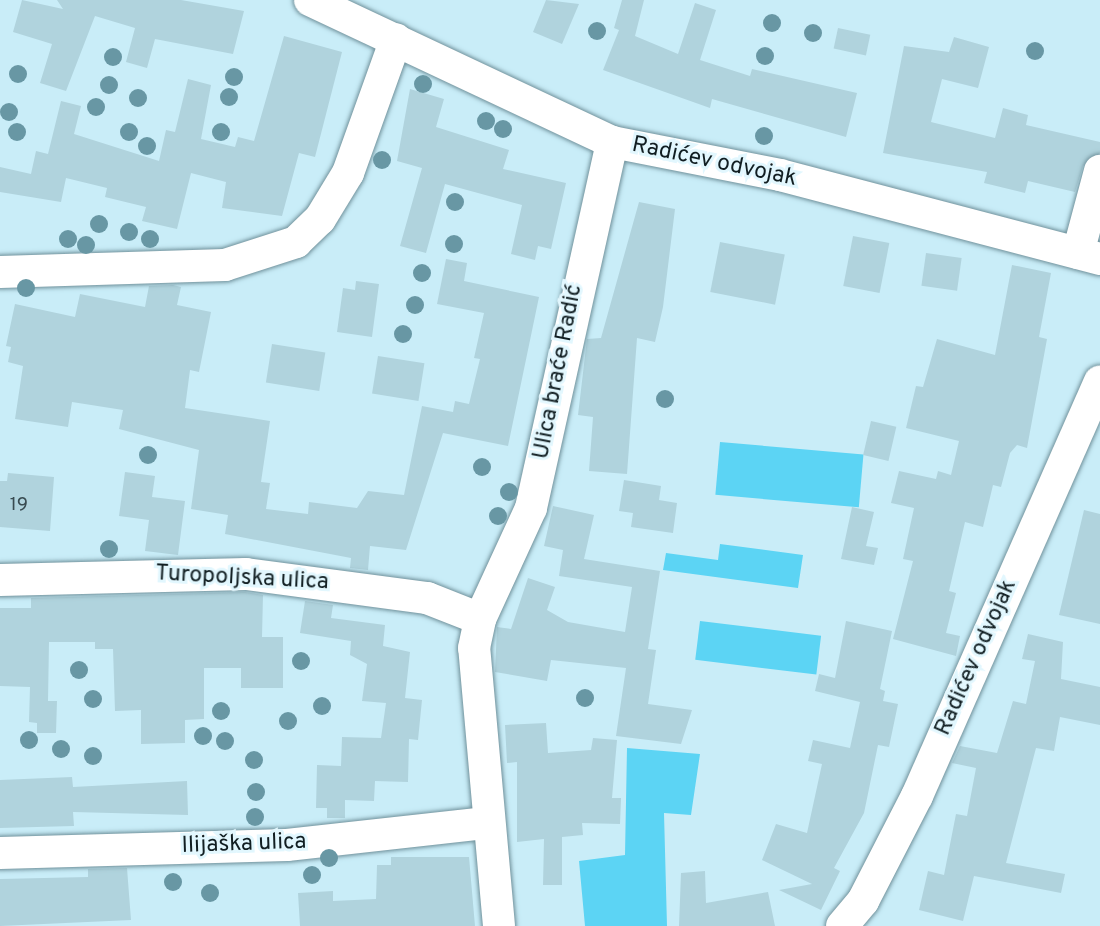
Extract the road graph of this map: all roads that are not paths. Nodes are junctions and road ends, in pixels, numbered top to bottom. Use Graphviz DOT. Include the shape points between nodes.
graph roads {
  1 [pos="310,0"];
  2 [pos="397,38"];
  3 [pos="611,142"];
  4 [pos="1100,171"];
  5 [pos="1089,256"];
  6 [pos="0,272"];
  7 [pos="1100,382"];
  8 [pos="0,580"];
  9 [pos="480,619"];
  10 [pos="487,823"];
  11 [pos="0,853"];
  12 [pos="499,926"];
  13 [pos="842,926"];
  1 -- 2 [label="street"];
  2 -- 3 [label="street"];
  2 -- 6 [label="street" via="348,173 320,219 296,242 226,265"];
  3 -- 5 [label="street, Radićev odvojak" via="780,175"];
  3 -- 9 [label="street, Ulica braće Radić" via="531,508"];
  4 -- 5 [label="street"];
  7 -- 13 [label="street, Radićev odvojak" via="917,796 863,901"];
  8 -- 9 [label="street, Turopoljska ulica" via="190,571 259,575 427,598"];
  9 -- 10 [label="street, Ulica braće Radić" via="473,673"];
  10 -- 11 [label="street, Ilijaška ulica" via="287,845"];
  10 -- 12 [label="street, Ulica braće Radić"];
}
